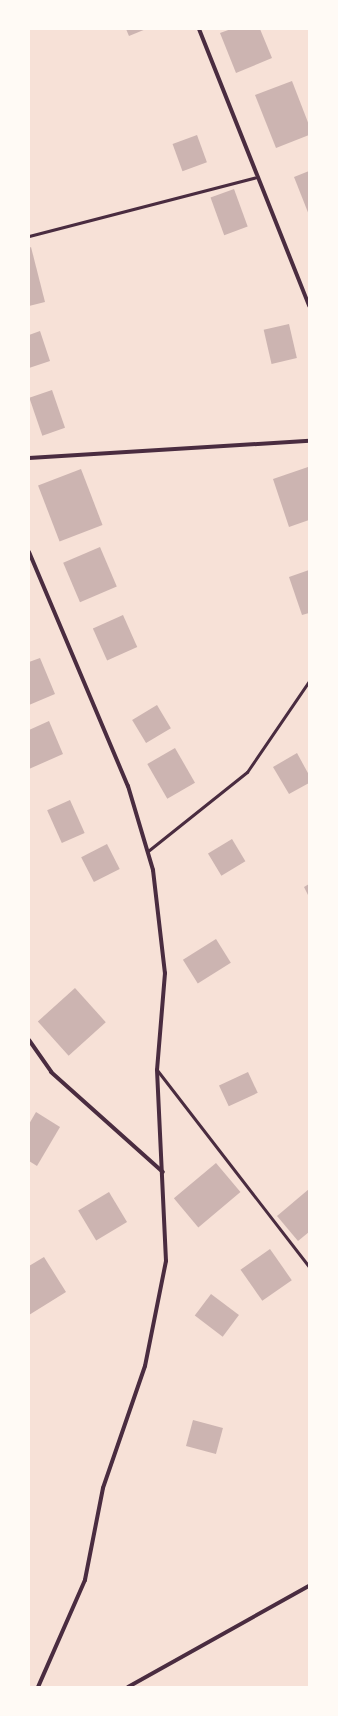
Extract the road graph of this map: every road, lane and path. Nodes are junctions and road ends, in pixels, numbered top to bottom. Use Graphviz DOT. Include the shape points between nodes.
graph roads {
  1 [pos="199,29"];
  2 [pos="257,177"];
  3 [pos="29,236"];
  4 [pos="309,306"];
  5 [pos="309,441"];
  6 [pos="29,458"];
  7 [pos="29,552"];
  8 [pos="309,681"];
  9 [pos="148,851"];
  10 [pos="29,1040"];
  11 [pos="157,1070"];
  12 [pos="163,1172"];
  13 [pos="309,1267"];
  14 [pos="309,1586"];
  15 [pos="38,1687"];
  16 [pos="128,1687"];
  1 -- 2 [label="street"];
  2 -- 3 [label="lane"];
  2 -- 4 [label="street"];
  5 -- 6 [label="street"];
  7 -- 9 [label="street" via="128,786"];
  8 -- 9 [label="lane" via="247,772"];
  9 -- 11 [label="street" via="153,870 165,973"];
  10 -- 12 [label="street" via="51,1072"];
  11 -- 12 [label="street"];
  11 -- 13 [label="lane"];
  12 -- 15 [label="street" via="166,1262 145,1366 103,1488 84,1580"];
  14 -- 16 [label="street"];
}
